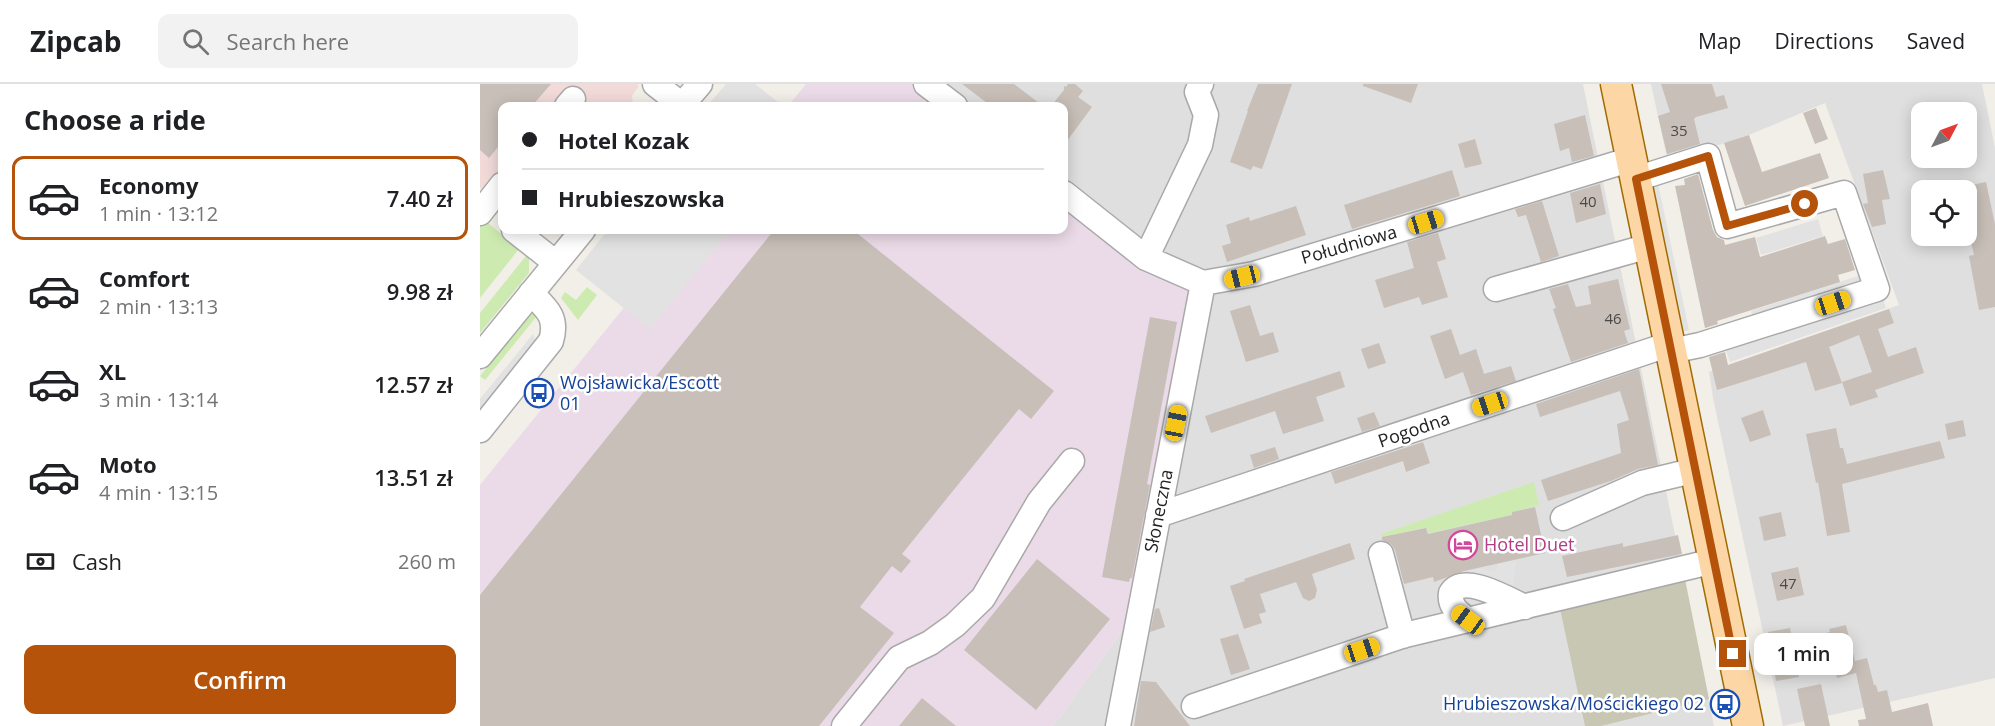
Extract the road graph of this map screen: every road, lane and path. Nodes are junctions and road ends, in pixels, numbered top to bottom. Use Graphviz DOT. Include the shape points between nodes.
graph roads {
  1 [pos="655,84"];
  2 [pos="700,84"];
  3 [pos="927,84"];
  4 [pos="1201,84"];
  5 [pos="1616,84"];
  6 [pos="677,102"];
  7 [pos="685,102"];
  8 [pos="950,102"];
  9 [pos="1634,169"];
  10 [pos="498,192"];
  11 [pos="1068,196"];
  12 [pos="487,210"];
  13 [pos="519,234"];
  14 [pos="580,234"];
  15 [pos="1649,246"];
  16 [pos="1146,258"];
  17 [pos="556,262"];
  18 [pos="1203,284"];
  19 [pos="1496,289"];
  20 [pos="531,293"];
  21 [pos="1670,348"];
  22 [pos="480,356"];
  23 [pos="480,430"];
  24 [pos="1072,461"];
  25 [pos="1696,470"];
  26 [pos="1158,515"];
  27 [pos="1563,518"];
  28 [pos="1381,554"];
  29 [pos="1714,561"];
  30 [pos="1525,607"];
  31 [pos="1468,620"];
  32 [pos="1403,636"];
  33 [pos="1194,706"];
  34 [pos="844,726"];
  35 [pos="1118,726"];
  36 [pos="1748,726"];
  1 -- 6 [label="street"];
  2 -- 7 [label="street"];
  3 -- 8 [label="street"];
  4 -- 16 [label="street" via="1197,92 1206,115 1200,145"];
  5 -- 9 [label="main road"];
  9 -- 15 [label="main road"];
  9 -- 18 [label="street, Południowa" via="1254,274"];
  9 -- 21 [label="street, Południowa" via="1708,156 1727,226 1844,193 1877,289 1700,345"];
  10 -- 12 [label="street"];
  11 -- 16 [label="street"];
  13 -- 17 [label="street"];
  14 -- 17 [label="street"];
  15 -- 19 [label="street"];
  15 -- 21 [label="main road"];
  16 -- 18 [label="street"];
  17 -- 20 [label="street"];
  18 -- 26 [label="street, Słoneczna"];
  20 -- 22 [label="street"];
  20 -- 23 [label="street" via="552,316 551,341"];
  21 -- 25 [label="main road"];
  21 -- 26 [label="street, Pogodna"];
  24 -- 34 [label="street" via="1039,502 983,598 930,643 899,658"];
  25 -- 27 [label="street" via="1642,483"];
  25 -- 29 [label="main road"];
  26 -- 35 [label="street, Słoneczna"];
  28 -- 32 [label="street"];
  29 -- 30 [label="street"];
  29 -- 36 [label="main road"];
  30 -- 31 [label="street"];
  30 -- 31 [label="street" via="1479,587 1460,585 1454,588 1450,599 1457,612"];
  31 -- 32 [label="street"];
  32 -- 33 [label="street"];
}
